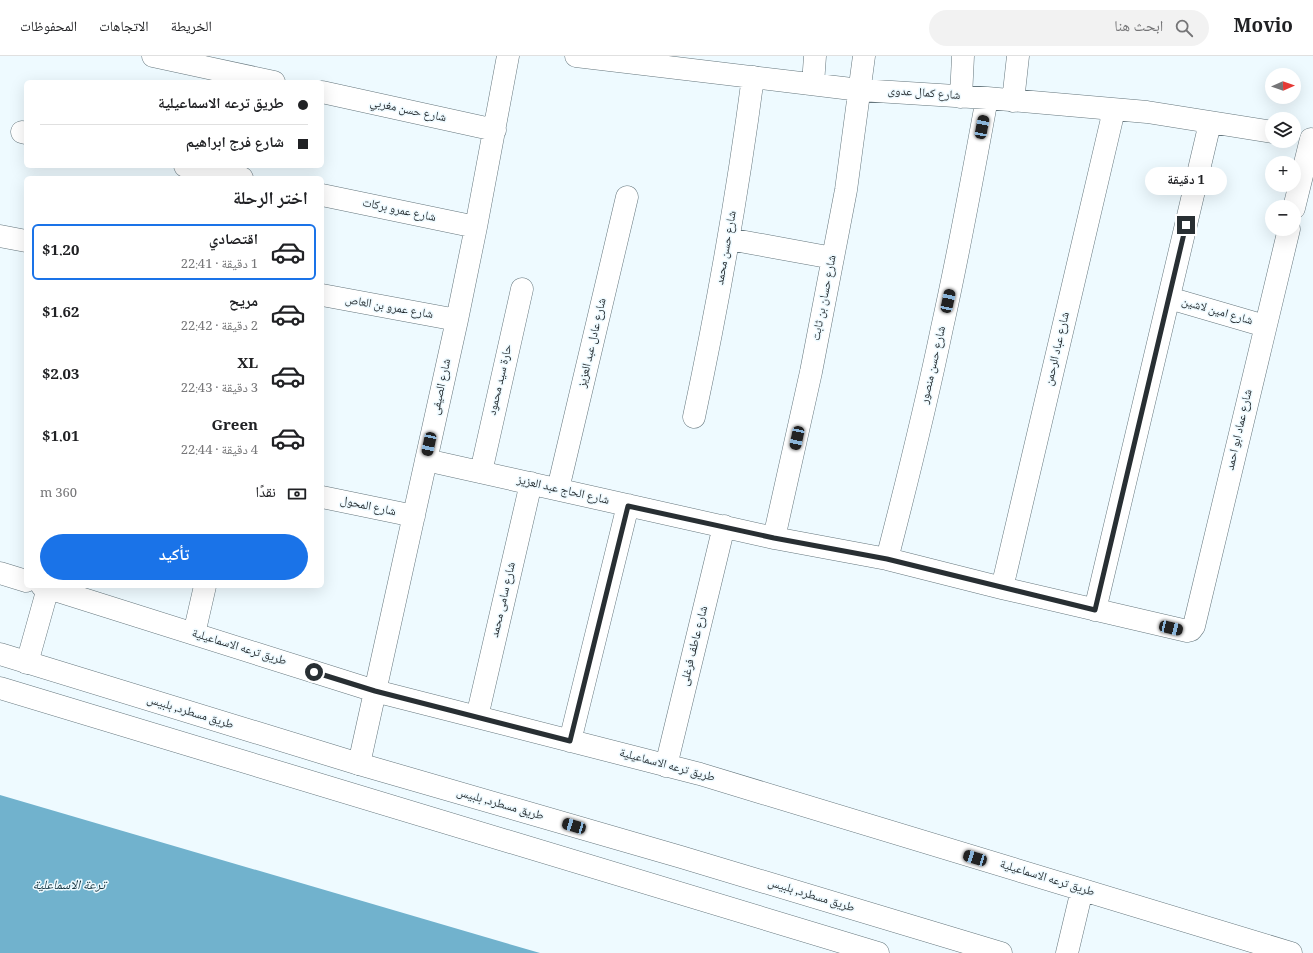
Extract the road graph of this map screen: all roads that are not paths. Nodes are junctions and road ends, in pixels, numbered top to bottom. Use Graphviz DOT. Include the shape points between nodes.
graph roads {
  1 [pos="153,56"];
  2 [pos="508,56"];
  3 [pos="576,56"];
  4 [pos="815,56"];
  5 [pos="864,56"];
  6 [pos="963,56"];
  7 [pos="1018,56"];
  8 [pos="619,59"];
  9 [pos="715,64"];
  10 [pos="753,77"];
  11 [pos="265,80"];
  12 [pos="813,84"];
  13 [pos="860,90"];
  14 [pos="324,92"];
  15 [pos="961,97"];
  16 [pos="987,98"];
  17 [pos="1013,101"];
  18 [pos="1114,110"];
  19 [pos="1210,123"];
  20 [pos="495,130"];
  21 [pos="1265,131"];
  22 [pos="1306,138"];
  23 [pos="194,168"];
  24 [pos="232,176"];
  25 [pos="324,195"];
  26 [pos="627,197"];
  27 [pos="1295,200"];
  28 [pos="476,227"];
  29 [pos="0,236"];
  30 [pos="1287,236"];
  31 [pos="729,239"];
  32 [pos="24,241"];
  33 [pos="833,258"];
  34 [pos="522,289"];
  35 [pos="324,295"];
  36 [pos="1169,298"];
  37 [pos="457,320"];
  38 [pos="1264,326"];
  39 [pos="694,417"];
  40 [pos="426,460"];
  41 [pos="481,472"];
  42 [pos="531,484"];
  43 [pos="558,489"];
  44 [pos="324,497"];
  45 [pos="628,506"];
  46 [pos="414,516"];
  47 [pos="724,526"];
  48 [pos="774,538"];
  49 [pos="887,559"];
  50 [pos="0,573"];
  51 [pos="24,580"];
  52 [pos="45,588"];
  53 [pos="48,588"];
  54 [pos="205,588"];
  55 [pos="1002,588"];
  56 [pos="1095,610"];
  57 [pos="1191,630"];
  58 [pos="194,634"];
  59 [pos="0,654"];
  60 [pos="27,663"];
  61 [pos="0,688"];
  62 [pos="375,691"];
  63 [pos="477,717"];
  64 [pos="570,741"];
  65 [pos="359,764"];
  66 [pos="666,766"];
  67 [pos="1082,890"];
  68 [pos="878,953"];
  69 [pos="1001,953"];
  70 [pos="1067,953"];
  71 [pos="1291,953"];
  1 -- 11 [label="street"];
  2 -- 20 [label="street, شارع الصيفى"];
  3 -- 8 [label="street, شارع كمال عدوى"];
  4 -- 12 [label="street"];
  5 -- 13 [label="street, شارع حسان بن ثابت"];
  6 -- 15 [label="street"];
  7 -- 17 [label="street"];
  8 -- 9 [label="street, شارع كمال عدوى"];
  9 -- 10 [label="street, شارع كمال عدوى"];
  10 -- 12 [label="street, شارع كمال عدوى"];
  10 -- 31 [label="street, شارع حسن محمد"];
  12 -- 13 [label="street, شارع كمال عدوى"];
  13 -- 15 [label="street, شارع كمال عدوى"];
  13 -- 33 [label="street, شارع حسان بن ثابت" via="846,190"];
  14 -- 20 [label="street, شارع حسن مغربي"];
  15 -- 16 [label="street, شارع كمال عدوى"];
  16 -- 17 [label="street, شارع كمال عدوى"];
  16 -- 49 [label="street, شارع حسن منصور" via="942,330"];
  17 -- 18 [label="street, شارع كمال عدوى"];
  18 -- 19 [label="street, شارع كمال عدوى" via="1147,112"];
  18 -- 55 [label="street, شارع عباد الرحمن"];
  19 -- 21 [label="street, شارع كمال عدوى"];
  19 -- 36 [label="street"];
  20 -- 28 [label="street, شارع الصيفى"];
  22 -- 27 [label="street"];
  23 -- 24 [label="street"];
  25 -- 28 [label="street, شارع عمرو بركات"];
  26 -- 43 [label="street, شارع عادل عبد العزيز"];
  28 -- 37 [label="street, شارع الصيفى"];
  29 -- 32 [label="street"];
  30 -- 38 [label="street, شارع عماد ابو احمد"];
  31 -- 33 [label="street"];
  31 -- 39 [label="street, شارع حسن محمد"];
  33 -- 48 [label="street, شارع حسان بن ثابت" via="810,379"];
  34 -- 41 [label="street, حارة سيد محمود"];
  35 -- 37 [label="street, شارع عمرو بن العاص"];
  36 -- 38 [label="street, شارع امين لاشين"];
  36 -- 56 [label="street"];
  37 -- 40 [label="street, شارع الصيفى"];
  38 -- 57 [label="street, شارع عماد ابو احمد" via="1198,610"];
  40 -- 41 [label="street, شارع الحاج عبد العزيز"];
  40 -- 46 [label="street, شارع الصيفى"];
  41 -- 42 [label="street, شارع الحاج عبد العزيز"];
  42 -- 43 [label="street, شارع الحاج عبد العزيز"];
  42 -- 63 [label="street, شارع سامى محمد"];
  43 -- 45 [label="street, شارع الحاج عبد العزيز"];
  44 -- 46 [label="street, شارع المحول"];
  45 -- 47 [label="street, شارع الحاج عبد العزيز"];
  45 -- 64 [label="street"];
  46 -- 62 [label="street, شارع الصيفى"];
  47 -- 48 [label="street, شارع الحاج عبد العزيز"];
  47 -- 66 [label="street, شارع عاطف فرغلى"];
  48 -- 49 [label="street, شارع الحاج عبد العزيز"];
  49 -- 55 [label="street, شارع الحاج عبد العزيز"];
  50 -- 51 [label="street"];
  52 -- 60 [label="street"];
  53 -- 58 [label="street, طريق ترعه الاسماعيلية"];
  54 -- 58 [label="street"];
  55 -- 56 [label="street, شارع الحاج عبد العزيز"];
  56 -- 57 [label="street, شارع الحاج عبد العزيز"];
  58 -- 62 [label="street, طريق ترعه الاسماعيلية"];
  59 -- 60 [label="street, طريق مسطرد, بلبيس"];
  60 -- 65 [label="street, طريق مسطرد, بلبيس"];
  61 -- 68 [label="street"];
  62 -- 63 [label="street, طريق ترعه الاسماعيلية"];
  62 -- 65 [label="street, شارع الصيفى"];
  63 -- 64 [label="street, طريق ترعه الاسماعيلية"];
  64 -- 66 [label="street, طريق ترعه الاسماعيلية"];
  65 -- 69 [label="street, طريق مسطرد, بلبيس"];
  66 -- 67 [label="street, طريق ترعه الاسماعيلية" via="700,774"];
  67 -- 70 [label="street"];
  67 -- 71 [label="street, طريق ترعه الاسماعيلية"];
}
